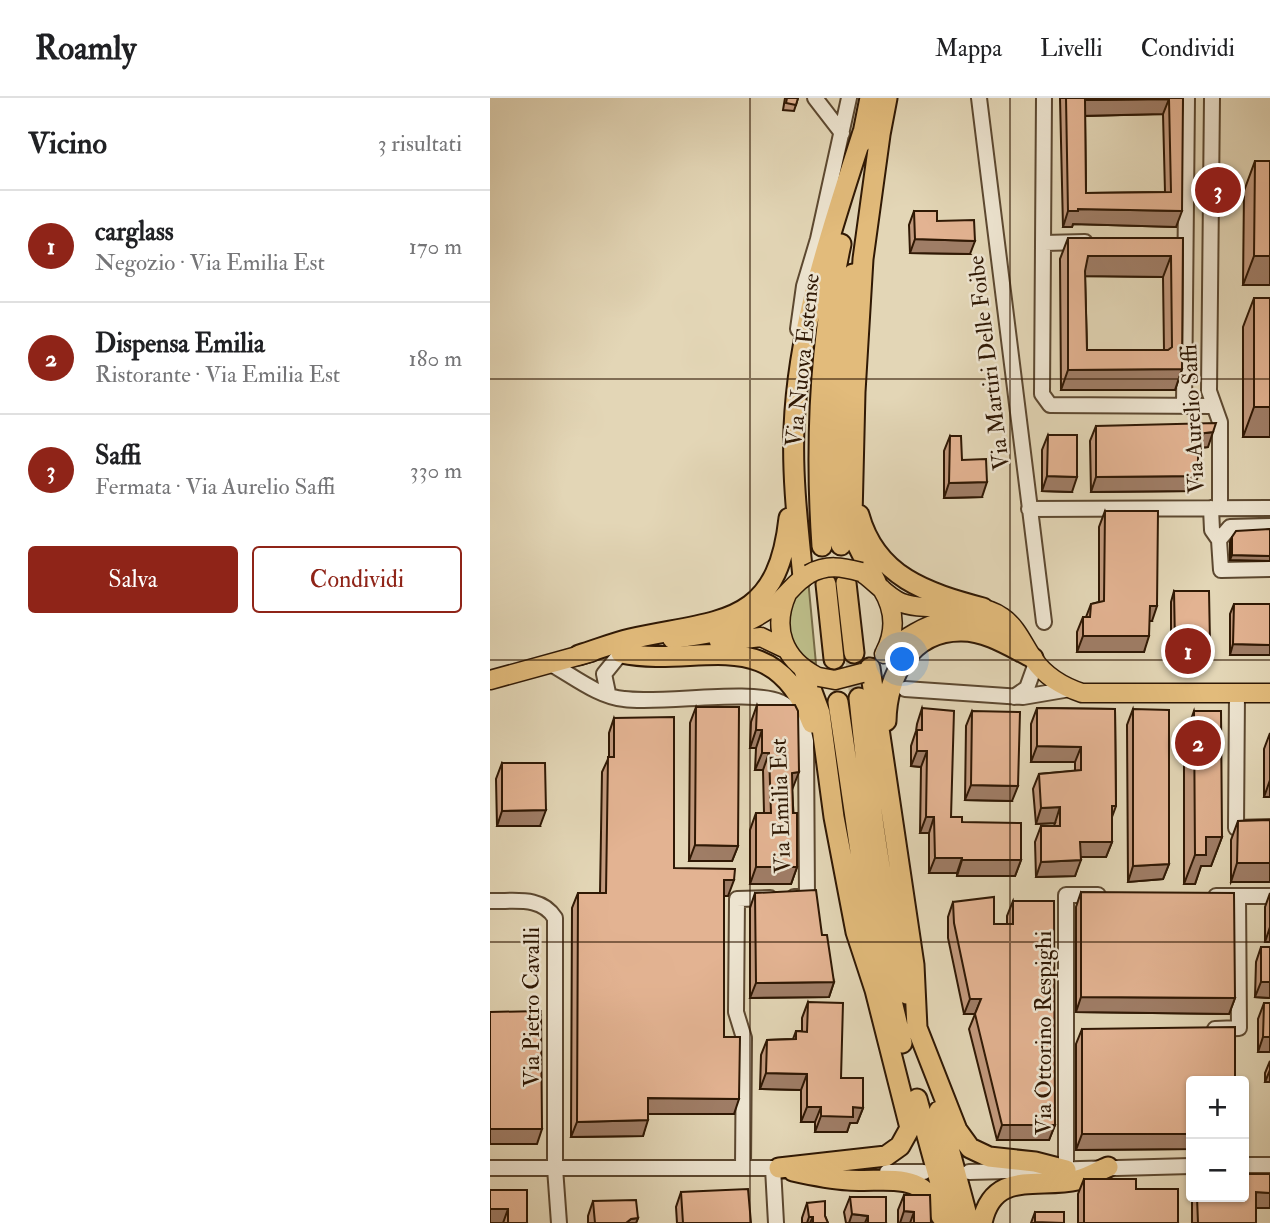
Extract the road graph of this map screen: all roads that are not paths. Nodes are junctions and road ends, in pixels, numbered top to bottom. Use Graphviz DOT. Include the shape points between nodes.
graph roads {
  1 [pos="839,98"];
  2 [pos="849,98"];
  3 [pos="870,98"];
  4 [pos="887,98"];
  5 [pos="979,98"];
  6 [pos="1044,98"];
  7 [pos="1187,98"];
  8 [pos="1212,98"];
  9 [pos="826,108"];
  10 [pos="872,134"];
  11 [pos="1093,242"];
  12 [pos="1044,243"];
  13 [pos="1180,244"];
  14 [pos="1211,244"];
  15 [pos="798,386"];
  16 [pos="1184,406"];
  17 [pos="1212,406"];
  18 [pos="794,471"];
  19 [pos="854,490"];
  20 [pos="1215,508"];
  21 [pos="1270,508"];
  22 [pos="1029,509"];
  23 [pos="1270,526"];
  24 [pos="831,545"];
  25 [pos="1223,547"];
  26 [pos="1270,569"];
  27 [pos="843,580"];
  28 [pos="788,594"];
  29 [pos="983,608"];
  30 [pos="1044,622"];
  31 [pos="786,649"];
  32 [pos="621,653"];
  33 [pos="854,653"];
  34 [pos="884,654"];
  35 [pos="579,655"];
  36 [pos="834,659"];
  37 [pos="1034,661"];
  38 [pos="546,665"];
  39 [pos="866,671"];
  40 [pos="811,673"];
  41 [pos="490,680"];
  42 [pos="905,689"];
  43 [pos="1070,689"];
  44 [pos="608,693"];
  45 [pos="1270,693"];
  46 [pos="1237,694"];
  47 [pos="1014,696"];
  48 [pos="859,698"];
  49 [pos="838,702"];
  50 [pos="825,760"];
  51 [pos="1270,827"];
  52 [pos="898,862"];
  53 [pos="848,889"];
  54 [pos="1119,895"];
  55 [pos="1198,896"];
  56 [pos="1238,896"];
  57 [pos="1270,896"];
  58 [pos="490,901"];
  59 [pos="1199,1029"];
  60 [pos="909,1033"];
  61 [pos="1270,1165"];
  62 [pos="1186,1166"];
  63 [pos="1249,1166"];
  64 [pos="743,1167"];
  65 [pos="1108,1167"];
  66 [pos="490,1168"];
  67 [pos="555,1168"];
  68 [pos="776,1168"];
  69 [pos="1066,1170"];
  70 [pos="924,1172"];
  71 [pos="969,1172"];
  72 [pos="559,1223"];
  73 [pos="775,1223"];
  74 [pos="943,1223"];
  75 [pos="951,1223"];
  76 [pos="969,1223"];
  77 [pos="982,1223"];
  1 -- 9 [label="street"];
  2 -- 9 [label="street"];
  3 -- 10 [label="highway, Via Nuova Estense"];
  4 -- 10 [label="highway, Via Nuova Estense"];
  5 -- 22 [label="street, Via Martiri Delle Foibe"];
  6 -- 12 [label="street"];
  7 -- 13 [label="street, Via Aurelio Saffi"];
  8 -- 14 [label="street, Via Aurelio Saffi"];
  9 -- 15 [label="street" via="798,331"];
  10 -- 15 [label="highway" via="836,217 811,307"];
  10 -- 19 [label="highway" via="855,393"];
  10 -- 24 [label="highway, Via Nuova Estense" via="838,377"];
  11 -- 12 [label="street"];
  12 -- 16 [label="street" via="1045,401 1050,405"];
  13 -- 14 [label="street"];
  13 -- 16 [label="street, Via Aurelio Saffi"];
  14 -- 17 [label="street, Via Aurelio Saffi"];
  15 -- 18 [label="highway"];
  16 -- 17 [label="street"];
  17 -- 20 [label="street, Via Aurelio Saffi" via="1220,422"];
  18 -- 27 [label="highway"];
  18 -- 35 [label="highway" via="782,560 751,605 718,623 629,639"];
  19 -- 27 [label="highway" via="855,540"];
  19 -- 29 [label="highway" via="866,533 889,566 920,589"];
  20 -- 21 [label="street"];
  20 -- 22 [label="street"];
  20 -- 25 [label="street, Via Aurelio Saffi" via="1212,530"];
  22 -- 30 [label="street, Via Martiri Delle Foibe"];
  23 -- 25 [label="street" via="1230,527"];
  25 -- 26 [label="street" via="1221,570"];
  27 -- 28 [label="main road"];
  27 -- 29 [label="main road" via="913,606"];
  27 -- 33 [label="highway"];
  27 -- 34 [label="main road" via="893,618"];
  27 -- 36 [label="highway"];
  28 -- 31 [label="main road" via="779,620"];
  28 -- 35 [label="main road" via="743,626 724,632 626,644"];
  29 -- 37 [label="main road" via="1004,618"];
  31 -- 32 [label="main road" via="761,637"];
  31 -- 40 [label="main road"];
  32 -- 38 [label="main road"];
  32 -- 44 [label="street" via="604,674"];
  32 -- 50 [label="highway" via="651,659 722,652 758,661 786,679 799,695"];
  34 -- 37 [label="main road" via="928,624 960,620 992,627"];
  34 -- 39 [label="main road"];
  35 -- 38 [label="main road"];
  37 -- 43 [label="main road"];
  37 -- 47 [label="street" via="1027,688"];
  37 -- 52 [label="highway" via="986,636 961,631 939,634 920,644 897,668 886,702 886,727"];
  38 -- 41 [label="main road"];
  38 -- 44 [label="street"];
  39 -- 40 [label="main road, bridge" via="835,680"];
  39 -- 52 [label="highway"];
  40 -- 50 [label="highway"];
  42 -- 47 [label="street"];
  43 -- 46 [label="main road" via="1092,694"];
  43 -- 47 [label="street"];
  44 -- 64 [label="street, Via Emilia Est" via="623,699 768,698 797,717 806,741 807,897 737,899 736,1012 744,1038"];
  45 -- 46 [label="main road"];
  46 -- 51 [label="street" via="1236,828"];
  48 -- 60 [label="highway" via="868,790"];
  49 -- 60 [label="highway" via="866,892"];
  50 -- 53 [label="highway"];
  52 -- 60 [label="highway" via="914,965"];
  53 -- 60 [label="highway" via="868,957"];
  53 -- 68 [label="highway" via="910,1128 900,1146 886,1156"];
  54 -- 69 [label="street, Via Ottorino Respighi" via="1066,895 1074,1030"];
  55 -- 56 [label="street"];
  56 -- 57 [label="street"];
  56 -- 59 [label="street" via="1239,1028"];
  58 -- 67 [label="street, Via Pietro Cavalli" via="537,902 555,918"];
  60 -- 69 [label="highway" via="970,1148 989,1157"];
  60 -- 75 [label="highway"];
  60 -- 76 [label="highway"];
  61 -- 63 [label="street"];
  62 -- 65 [label="street"];
  64 -- 67 [label="street"];
  64 -- 68 [label="street"];
  65 -- 69 [label="street"];
  65 -- 77 [label="highway" via="1078,1180 1005,1188 989,1203"];
  66 -- 67 [label="street"];
  67 -- 72 [label="street, Via Pietro Cavalli"];
  68 -- 70 [label="street"];
  68 -- 73 [label="street"];
  68 -- 74 [label="highway" via="829,1178 915,1184 931,1195"];
  69 -- 71 [label="street"];
}
